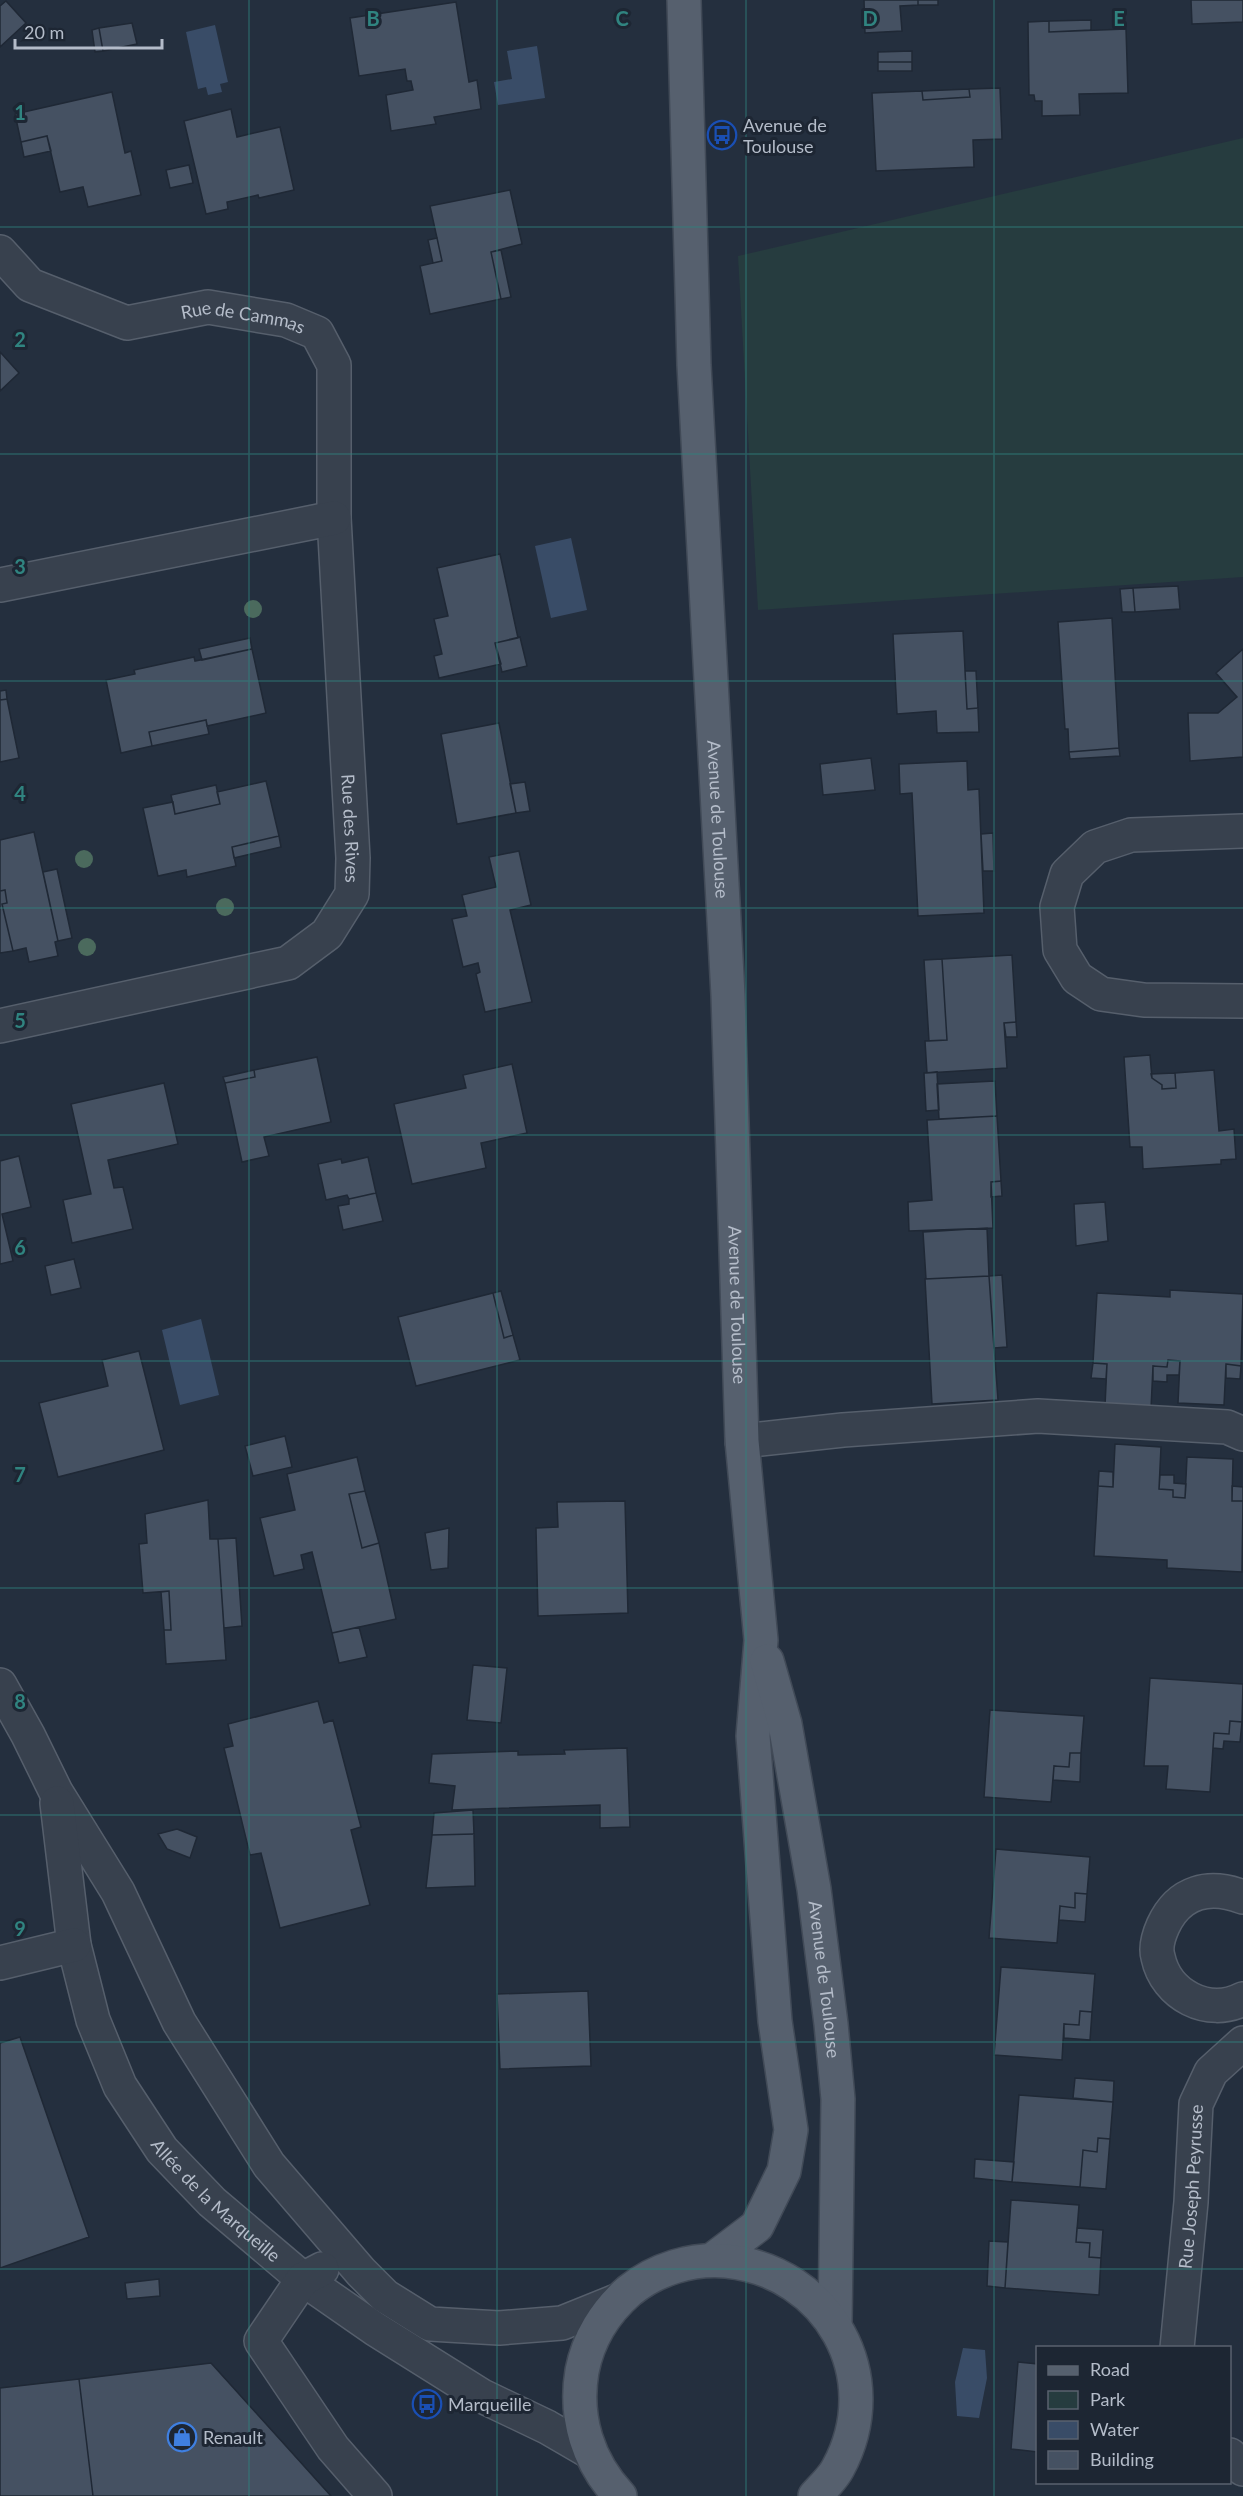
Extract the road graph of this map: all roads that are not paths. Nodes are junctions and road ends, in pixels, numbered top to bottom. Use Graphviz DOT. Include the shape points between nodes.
graph roads {
  1 [pos="684,0"];
  2 [pos="0,252"];
  3 [pos="334,518"];
  4 [pos="0,585"];
  5 [pos="1243,831"];
  6 [pos="1243,1001"];
  7 [pos="0,1026"];
  8 [pos="1243,1434"];
  9 [pos="742,1441"];
  10 [pos="761,1640"];
  11 [pos="0,1685"];
  12 [pos="56,1792"];
  13 [pos="1243,1898"];
  14 [pos="74,1945"];
  15 [pos="0,1963"];
  16 [pos="1232,2002"];
  17 [pos="1243,2032"];
  18 [pos="1243,2043"];
  19 [pos="712,2260"];
  20 [pos="361,2272"];
  21 [pos="303,2279"];
  22 [pos="619,2300"];
  23 [pos="836,2325"];
  24 [pos="1177,2346"];
  25 [pos="590,2452"];
  26 [pos="1231,2456"];
  27 [pos="1243,2469"];
  28 [pos="834,2483"];
  29 [pos="375,2496"];
  30 [pos="620,2496"];
  31 [pos="815,2496"];
  1 -- 9 [label="main road, Avenue de Toulouse" via="694,365 728,995"];
  2 -- 3 [label="street, Rue de Cammas" via="30,285 127,323 208,307 286,320 317,333 334,365"];
  3 -- 4 [label="street"];
  3 -- 7 [label="street, Rue des Rives" via="353,858 352,894 327,934 288,963"];
  5 -- 6 [label="street" via="1131,835 1095,848 1067,874 1057,907 1060,950 1077,978 1101,994 1144,1000"];
  8 -- 9 [label="street" via="1227,1427 1038,1416"];
  9 -- 10 [label="main road, Avenue de Toulouse"];
  10 -- 19 [label="main road, Avenue de Toulouse" via="753,1736 775,2021 791,2130 784,2171 757,2226"];
  10 -- 23 [label="main road, Avenue de Toulouse" via="784,1724 814,1889 831,2024 838,2099"];
  11 -- 12 [label="street, Allée de la Marqueille"];
  12 -- 14 [label="street, Allée de la Marqueille"];
  12 -- 20 [label="street, Allée de la Marqueille" via="118,1892 179,2022 269,2165"];
  13 -- 16 [label="street" via="1226,1891 1206,1891 1183,1899 1169,1913 1158,1936 1158,1957 1169,1983 1184,1997 1200,2004"];
  14 -- 15 [label="street"];
  14 -- 21 [label="street, Allée de la Marqueille" via="93,2020 120,2086 162,2150 212,2202"];
  16 -- 17 [label="street"];
  18 -- 24 [label="street, Rue Joseph Peyrusse" via="1211,2072 1196,2104"];
  19 -- 22 [label="main road" via="662,2271"];
  19 -- 23 [label="main road" via="749,2263 782,2276 812,2297"];
  20 -- 21 [label="street" via="329,2265"];
  20 -- 22 [label="street, Allée de la Marqueille" via="384,2296 430,2324 499,2328 562,2323"];
  21 -- 25 [label="street, Allée de la Marqueille" via="482,2396"];
  21 -- 29 [label="street" via="261,2341 333,2448"];
  22 -- 25 [label="main road" via="598,2326 585,2356 579,2388 581,2421"];
  23 -- 28 [label="main road" via="851,2360 857,2396 852,2434"];
  25 -- 30 [label="main road" via="606,2481"];
  26 -- 27 [label="street"];
  28 -- 31 [label="main road"];
}
